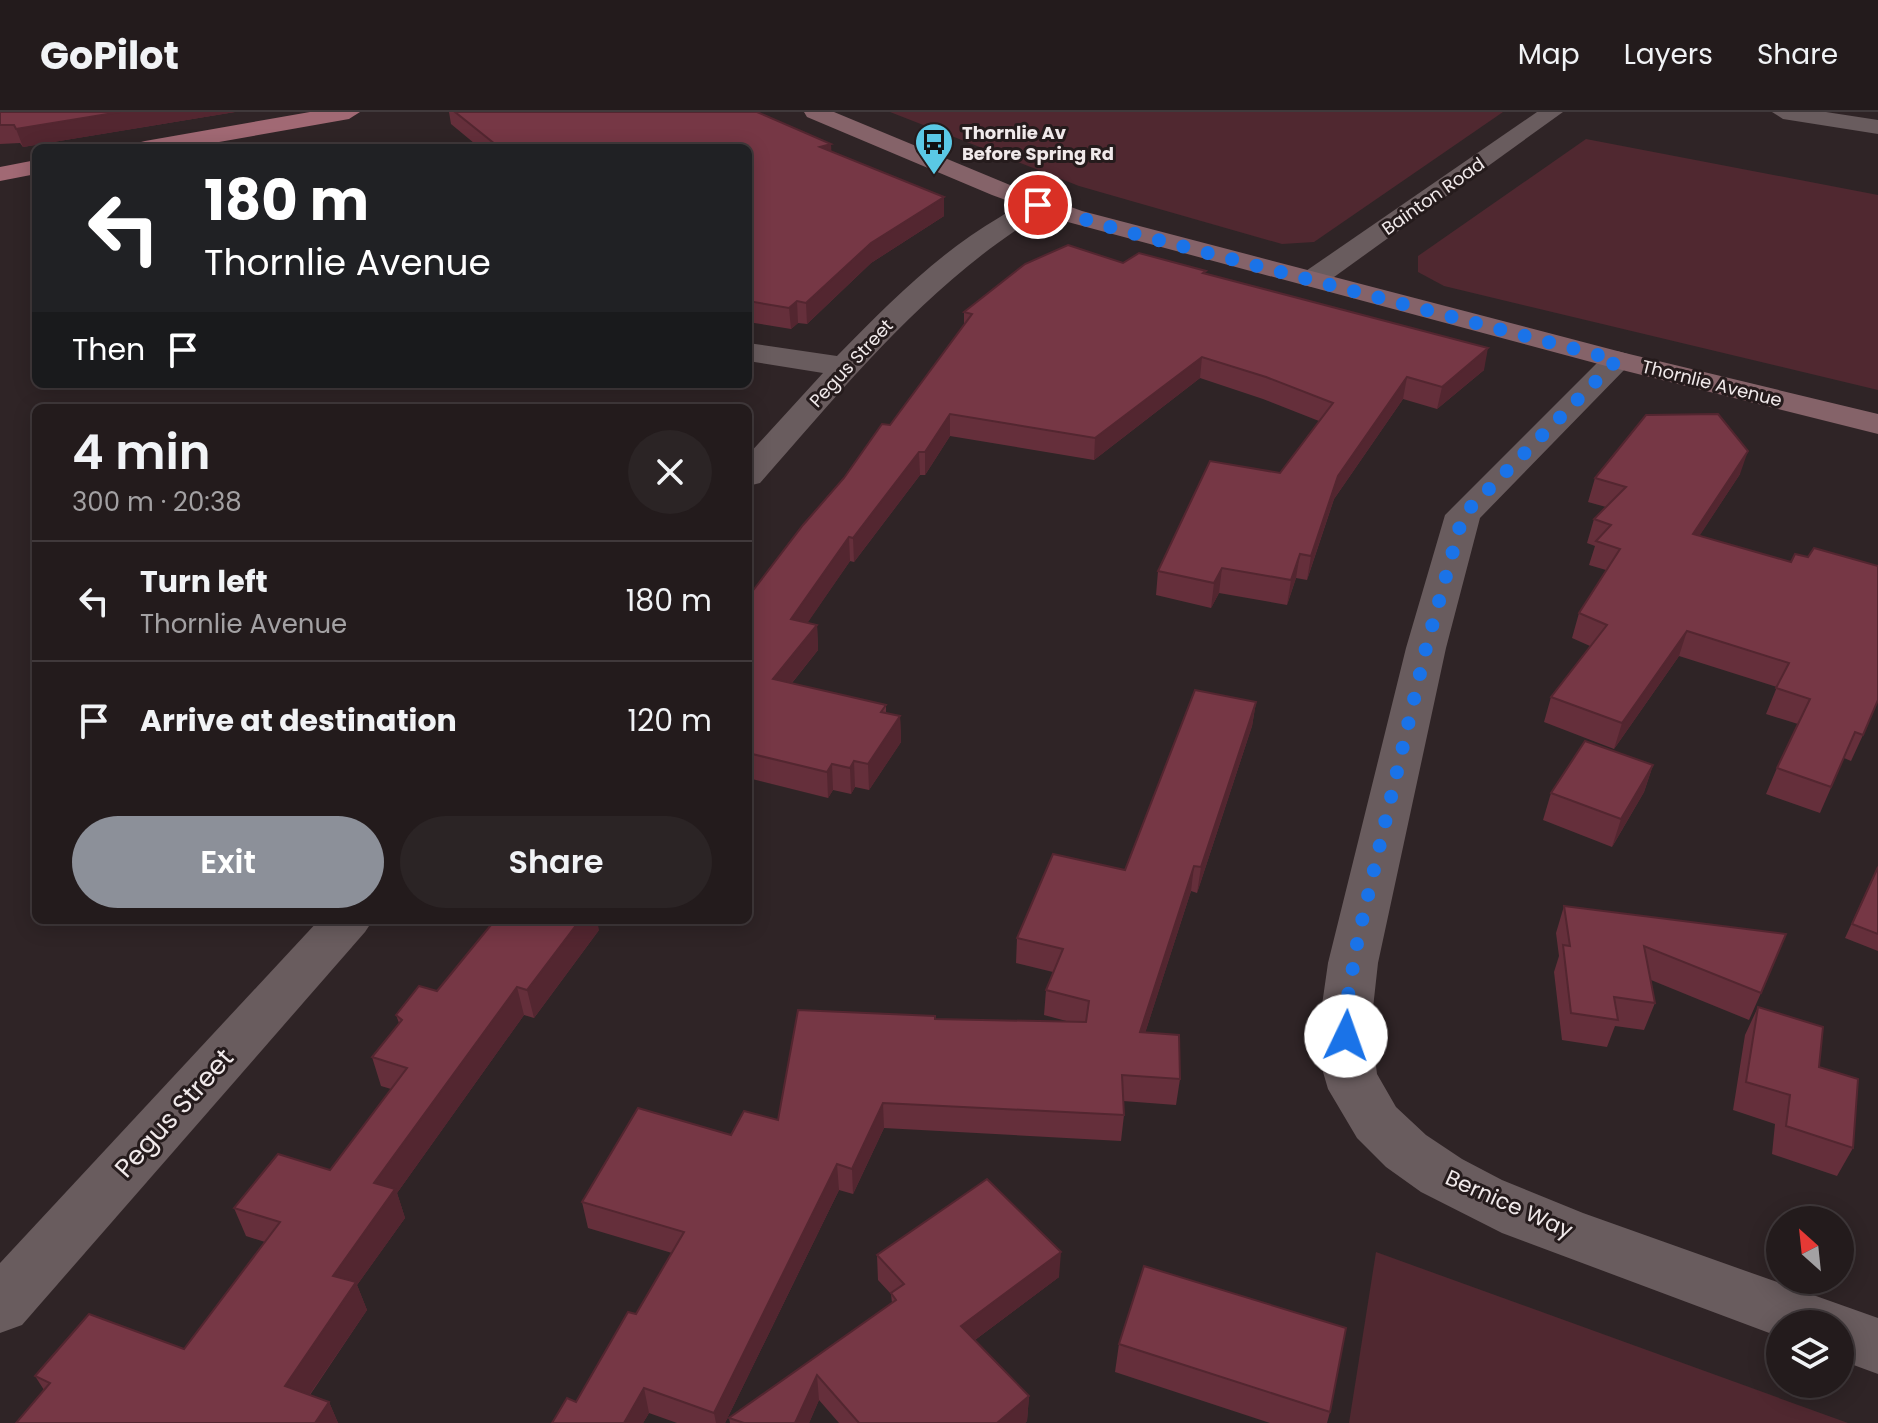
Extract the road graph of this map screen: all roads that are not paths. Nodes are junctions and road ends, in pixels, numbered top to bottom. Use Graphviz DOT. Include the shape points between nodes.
graph roads {
  1 [pos="349,112"];
  2 [pos="815,112"];
  3 [pos="1552,112"];
  4 [pos="1783,112"];
  5 [pos="1826,115"];
  6 [pos="1878,127"];
  7 [pos="168,144"];
  8 [pos="32,168"];
  9 [pos="0,174"];
  10 [pos="1038,205"];
  11 [pos="1073,216"];
  12 [pos="960,256"];
  13 [pos="1313,279"];
  14 [pos="752,353"];
  15 [pos="1617,360"];
  16 [pos="846,367"];
  17 [pos="1878,424"];
  18 [pos="752,472"];
  19 [pos="344,924"];
  20 [pos="0,1306"];
  21 [pos="1781,1310"];
  22 [pos="1854,1337"];
  23 [pos="1878,1346"];
  1 -- 7 [label="main road"];
  2 -- 10 [label="main road, Thornlie Avenue"];
  3 -- 13 [label="street, Bainton Road"];
  4 -- 5 [label="street"];
  5 -- 6 [label="street"];
  8 -- 9 [label="main road"];
  10 -- 11 [label="main road, Thornlie Avenue"];
  10 -- 12 [label="street, Pegus Street"];
  11 -- 12 [label="street, Pegus Street"];
  11 -- 13 [label="main road, Thornlie Avenue"];
  12 -- 16 [label="street, Pegus Street"];
  13 -- 15 [label="main road, Thornlie Avenue"];
  14 -- 16 [label="street"];
  15 -- 17 [label="main road, Thornlie Avenue"];
  15 -- 21 [label="street, Bernice Way" via="1463,515 1426,648 1353,963 1345,1013 1347,1059 1355,1088 1388,1134 1447,1177 1557,1228"];
  16 -- 18 [label="street, Pegus Street"];
  19 -- 20 [label="street, Pegus Street"];
  22 -- 23 [label="street"];
}
